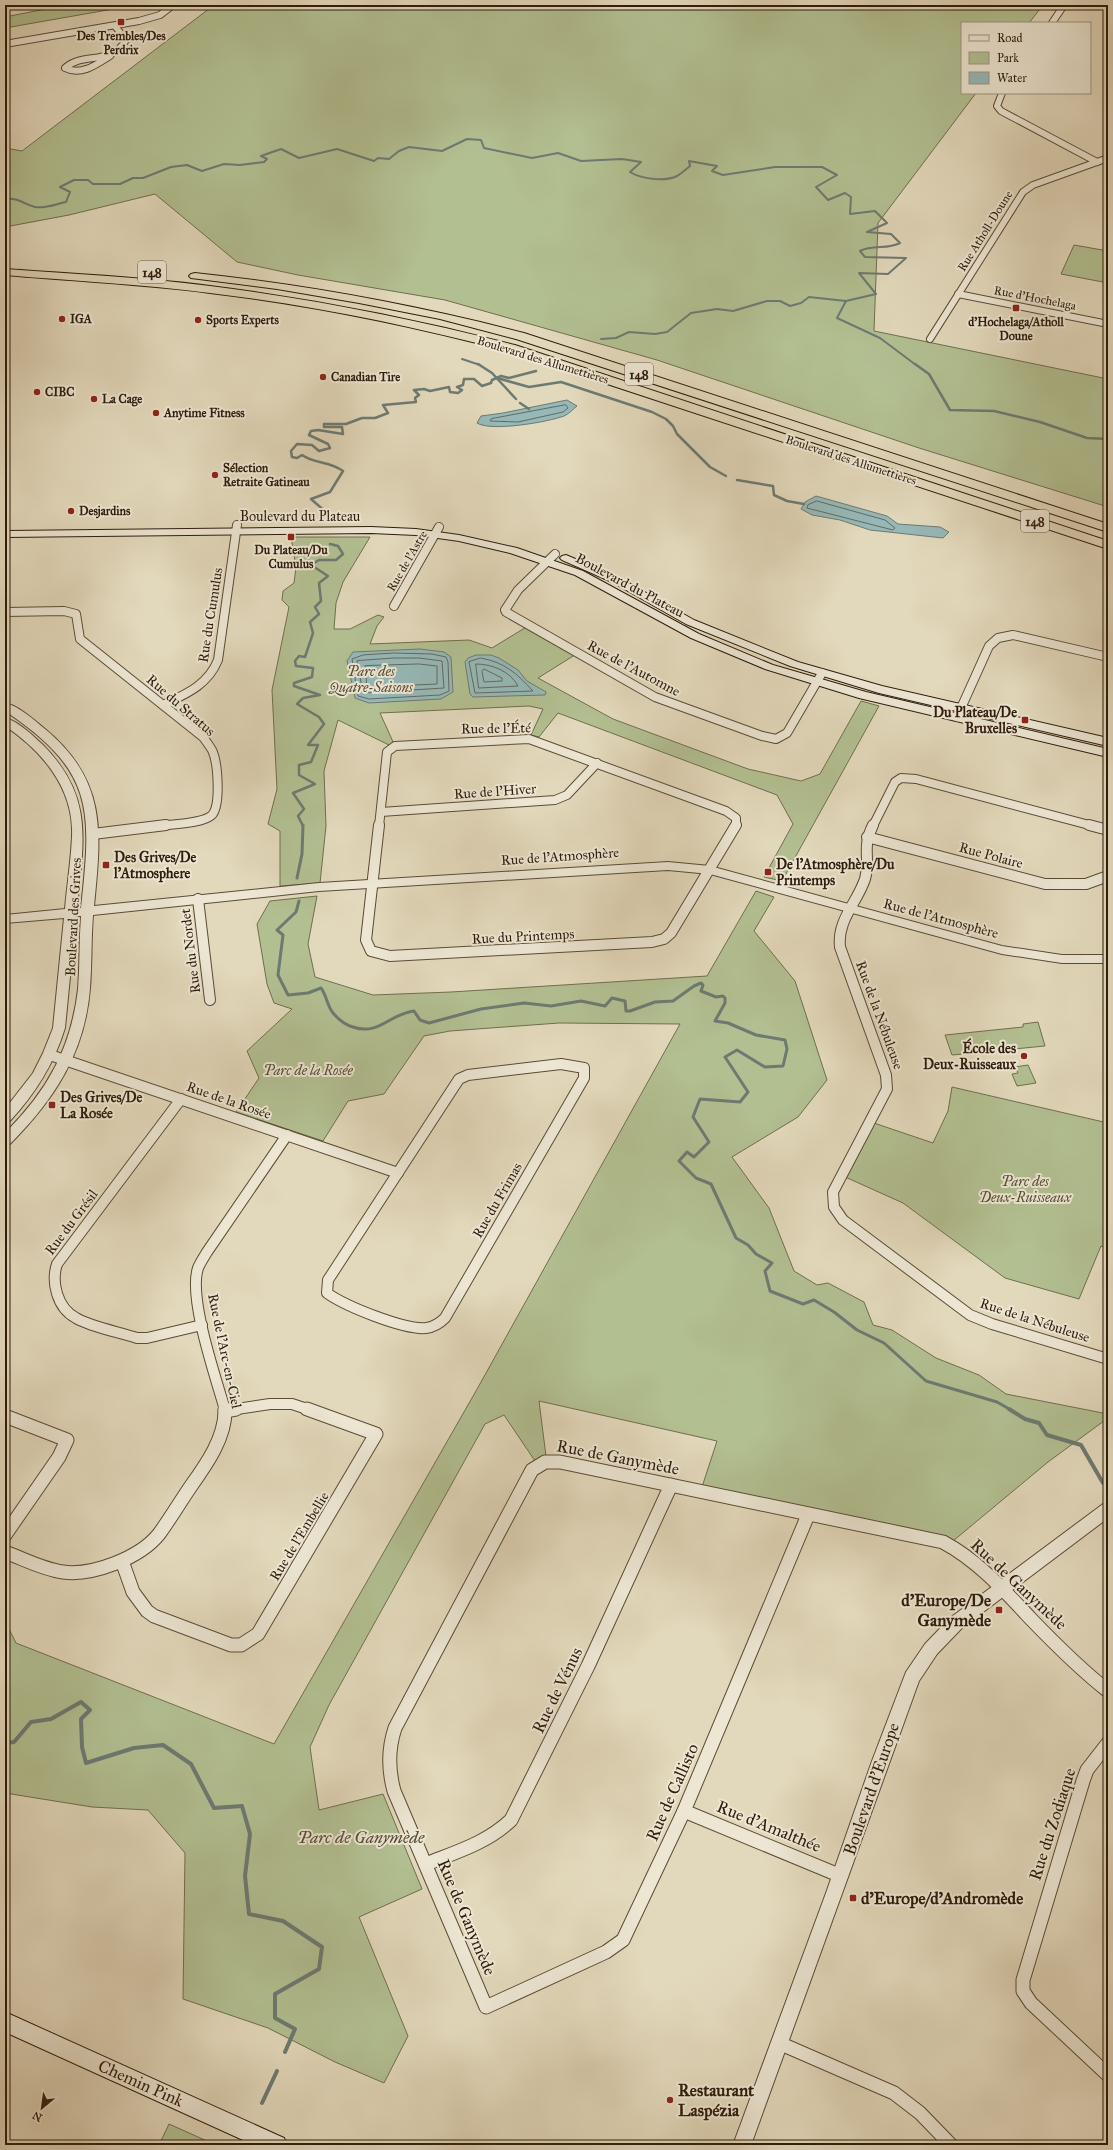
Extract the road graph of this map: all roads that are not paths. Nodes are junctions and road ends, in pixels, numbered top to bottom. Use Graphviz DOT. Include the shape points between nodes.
graph roads {
  1 [pos="174,5"];
  2 [pos="1064,5"];
  3 [pos="1053,22"];
  4 [pos="115,26"];
  5 [pos="5,44"];
  6 [pos="110,56"];
  7 [pos="1001,94"];
  8 [pos="1108,158"];
  9 [pos="1097,162"];
  10 [pos="5,261"];
  11 [pos="5,272"];
  12 [pos="63,277"];
  13 [pos="5,279"];
  14 [pos="958,294"];
  15 [pos="1108,324"];
  16 [pos="930,339"];
  17 [pos="974,484"];
  18 [pos="961,497"];
  19 [pos="5,526"];
  20 [pos="237,528"];
  21 [pos="1108,528"];
  22 [pos="438,531"];
  23 [pos="5,534"];
  24 [pos="1108,545"];
  25 [pos="551,557"];
  26 [pos="394,606"];
  27 [pos="5,612"];
  28 [pos="690,622"];
  29 [pos="680,629"];
  30 [pos="1108,657"];
  31 [pos="818,677"];
  32 [pos="163,705"];
  33 [pos="5,706"];
  34 [pos="959,712"];
  35 [pos="5,721"];
  36 [pos="1108,742"];
  37 [pos="1108,753"];
  38 [pos="66,756"];
  39 [pos="53,761"];
  40 [pos="597,763"];
  41 [pos="381,812"];
  42 [pos="1108,830"];
  43 [pos="93,834"];
  44 [pos="78,835"];
  45 [pos="867,837"];
  46 [pos="710,870"];
  47 [pos="1108,876"];
  48 [pos="373,883"];
  49 [pos="198,899"];
  50 [pos="850,908"];
  51 [pos="87,912"];
  52 [pos="71,914"];
  53 [pos="5,919"];
  54 [pos="1108,959"];
  55 [pos="210,1000"];
  56 [pos="50,1055"];
  57 [pos="67,1061"];
  58 [pos="181,1099"];
  59 [pos="5,1118"];
  60 [pos="287,1135"];
  61 [pos="5,1141"];
  62 [pos="398,1173"];
  63 [pos="202,1325"];
  64 [pos="1108,1359"];
  65 [pos="225,1411"];
  66 [pos="5,1416"];
  67 [pos="671,1485"];
  68 [pos="1108,1509"];
  69 [pos="808,1515"];
  70 [pos="5,1535"];
  71 [pos="5,1552"];
  72 [pos="122,1561"];
  73 [pos="1002,1589"];
  74 [pos="1108,1691"];
  75 [pos="1108,1743"];
  76 [pos="684,1811"];
  77 [pos="426,1864"];
  78 [pos="841,1876"];
  79 [pos="486,2007"];
  80 [pos="5,2022"];
  81 [pos="780,2043"];
  82 [pos="1108,2075"];
  83 [pos="277,2145"];
  84 [pos="742,2145"];
  85 [pos="951,2145"];
  1 -- 4 [label="street" via="154,17"];
  2 -- 3 [label="street"];
  4 -- 5 [label="street"];
  4 -- 6 [label="street" via="126,40 123,46"];
  6 -- 6 [label="street" via="72,63 65,68 83,70"];
  7 -- 9 [label="street" via="997,102 1001,111"];
  8 -- 9 [label="street, Rue Atholl-Doune"];
  9 -- 14 [label="street, Rue Atholl-Doune" via="1023,192"];
  10 -- 17 [label="highway, Boulevard des Allumettières / 148" via="260,283 444,317 520,336"];
  11 -- 12 [label="highway, Boulevard des Allumettières / 148"];
  12 -- 13 [label="highway"];
  12 -- 18 [label="highway, Boulevard des Allumettières / 148" via="166,285 276,298 340,308 438,329 526,353"];
  14 -- 15 [label="street, Rue d'Hochelaga"];
  14 -- 16 [label="street, Rue Atholl-Doune"];
  17 -- 18 [label="highway"];
  17 -- 21 [label="highway, Boulevard des Allumettières / 148"];
  18 -- 24 [label="highway, Boulevard des Allumettières / 148"];
  19 -- 20 [label="main road, Boulevard du Plateau"];
  20 -- 22 [label="main road, Boulevard du Plateau"];
  20 -- 23 [label="main road, Boulevard du Plateau"];
  20 -- 32 [label="street, Rue du Cumulus" via="215,671 203,684"];
  22 -- 25 [label="main road, Boulevard du Plateau"];
  22 -- 26 [label="street, Rue de l'Astre"];
  25 -- 28 [label="main road, Boulevard du Plateau" via="606,574"];
  25 -- 29 [label="main road, Boulevard du Plateau"];
  25 -- 31 [label="street, Rue de l'Automne" via="518,590 506,612 660,699 776,739 787,733"];
  27 -- 32 [label="street, Rue du Stratus" via="74,613 78,617 77,633 82,642"];
  28 -- 29 [label="main road"];
  28 -- 31 [label="main road, Boulevard du Plateau"];
  29 -- 31 [label="main road, Boulevard du Plateau" via="749,660"];
  30 -- 34 [label="street" via="1013,635 998,638 989,646"];
  31 -- 34 [label="main road, Boulevard du Plateau" via="864,696"];
  32 -- 43 [label="street, Rue du Stratus" via="203,737 212,750 216,763 217,806 214,813 198,821"];
  33 -- 38 [label="street, Boulevard des Grives" via="42,732"];
  34 -- 36 [label="main road, Boulevard du Plateau"];
  34 -- 37 [label="main road, Boulevard du Plateau"];
  35 -- 39 [label="street, Boulevard des Grives" via="28,736"];
  38 -- 39 [label="street"];
  38 -- 43 [label="street, Boulevard des Grives" via="82,781 88,798"];
  39 -- 44 [label="street, Boulevard des Grives" via="66,782 74,803"];
  40 -- 41 [label="street, Rue de l'Hiver" via="567,795 556,800"];
  40 -- 41 [label="street, Rue de l'Été" via="529,739 395,746 386,756"];
  40 -- 46 [label="street, Rue de l'Été" via="726,811 736,818 736,827"];
  41 -- 48 [label="street, Rue de l'Été"];
  42 -- 45 [label="street, Rue de la Nébuleuse" via="907,778 895,782"];
  43 -- 44 [label="street"];
  43 -- 51 [label="street, Boulevard des Grives"];
  44 -- 52 [label="street, Boulevard des Grives"];
  45 -- 47 [label="street, Rue Polaire" via="1045,884 1091,882"];
  45 -- 50 [label="street, Rue de la Nébuleuse" via="866,876"];
  46 -- 48 [label="street, Rue de l'Atmosphère" via="637,866"];
  46 -- 48 [label="street, Rue du Printemps" via="671,933 659,941 410,956 377,954 367,948"];
  46 -- 50 [label="street, Rue de l'Atmosphère"];
  48 -- 49 [label="street, Rue de l'Atmosphère"];
  49 -- 51 [label="street, Rue de l'Atmosphère"];
  49 -- 55 [label="street, Rue du Nordet"];
  50 -- 54 [label="street, Rue de l'Atmosphère" via="1002,950 1062,959"];
  50 -- 64 [label="street, Rue de la Nébuleuse" via="840,929 838,941 888,1082 885,1096 834,1192 832,1205 836,1213 970,1315"];
  51 -- 52 [label="street, Rue de l'Atmosphère"];
  51 -- 57 [label="street, Boulevard des Grives" via="82,1005"];
  52 -- 53 [label="street, Rue de l'Atmosphère"];
  52 -- 56 [label="street, Boulevard des Grives" via="62,1016"];
  56 -- 57 [label="street, Rue de la Rosée"];
  56 -- 59 [label="street, Boulevard des Grives" via="32,1085"];
  57 -- 58 [label="street, Rue de la Rosée"];
  57 -- 61 [label="street, Boulevard des Grives" via="37,1108"];
  58 -- 60 [label="street, Rue de la Rosée"];
  58 -- 63 [label="street, Rue du Grésil" via="56,1264 52,1281 75,1318 126,1336 147,1338"];
  60 -- 62 [label="street, Rue de la Rosée"];
  60 -- 63 [label="street, Rue de l'Arc-en-Ciel" via="198,1269 196,1289"];
  62 -- 62 [label="street, Rue du Frimas" via="328,1280 327,1293 341,1302 415,1327 430,1328 445,1318 580,1086 584,1078 584,1068 561,1064 463,1076 455,1083"];
  63 -- 65 [label="street, Rue de l'Arc-en-Ciel"];
  65 -- 72 [label="street, Rue de l'Arc-en-Ciel" via="212,1456 158,1535 142,1550"];
  65 -- 72 [label="street, Rue de l'Embellie" via="270,1404 292,1404 376,1434 258,1634 241,1645 232,1645 154,1616 138,1603"];
  66 -- 70 [label="street" via="67,1440"];
  67 -- 69 [label="street, Rue de Ganymède"];
  67 -- 77 [label="street, Rue de Vénus" via="588,1666 511,1820 486,1839"];
  67 -- 77 [label="street, Rue de Ganymède" via="555,1461 542,1462 532,1470 392,1738 388,1763 390,1780"];
  68 -- 73 [label="street, Boulevard d'Europe"];
  69 -- 73 [label="street, Rue de Ganymède" via="942,1542 964,1555"];
  69 -- 76 [label="street, Rue de Callisto"];
  71 -- 72 [label="street, Rue de l'Arc-en-Ciel" via="48,1569 64,1572 80,1572"];
  73 -- 74 [label="street, Rue de Ganymède" via="1087,1675"];
  73 -- 78 [label="street, Boulevard d'Europe" via="976,1606 943,1636 912,1677"];
  75 -- 82 [label="street, Rue du Zodiaque" via="1087,1770 1083,1781 1022,1980 1023,1991 1031,2003"];
  76 -- 78 [label="street, Rue d'Amalthée"];
  76 -- 79 [label="street, Rue de Callisto" via="623,1940 606,1952"];
  77 -- 79 [label="street, Rue de Ganymède"];
  78 -- 81 [label="street, Boulevard d'Europe"];
  80 -- 83 [label="main road, Chemin Pink"];
  81 -- 84 [label="street, Boulevard d'Europe"];
  81 -- 85 [label="street" via="894,2093 920,2113"];
}
